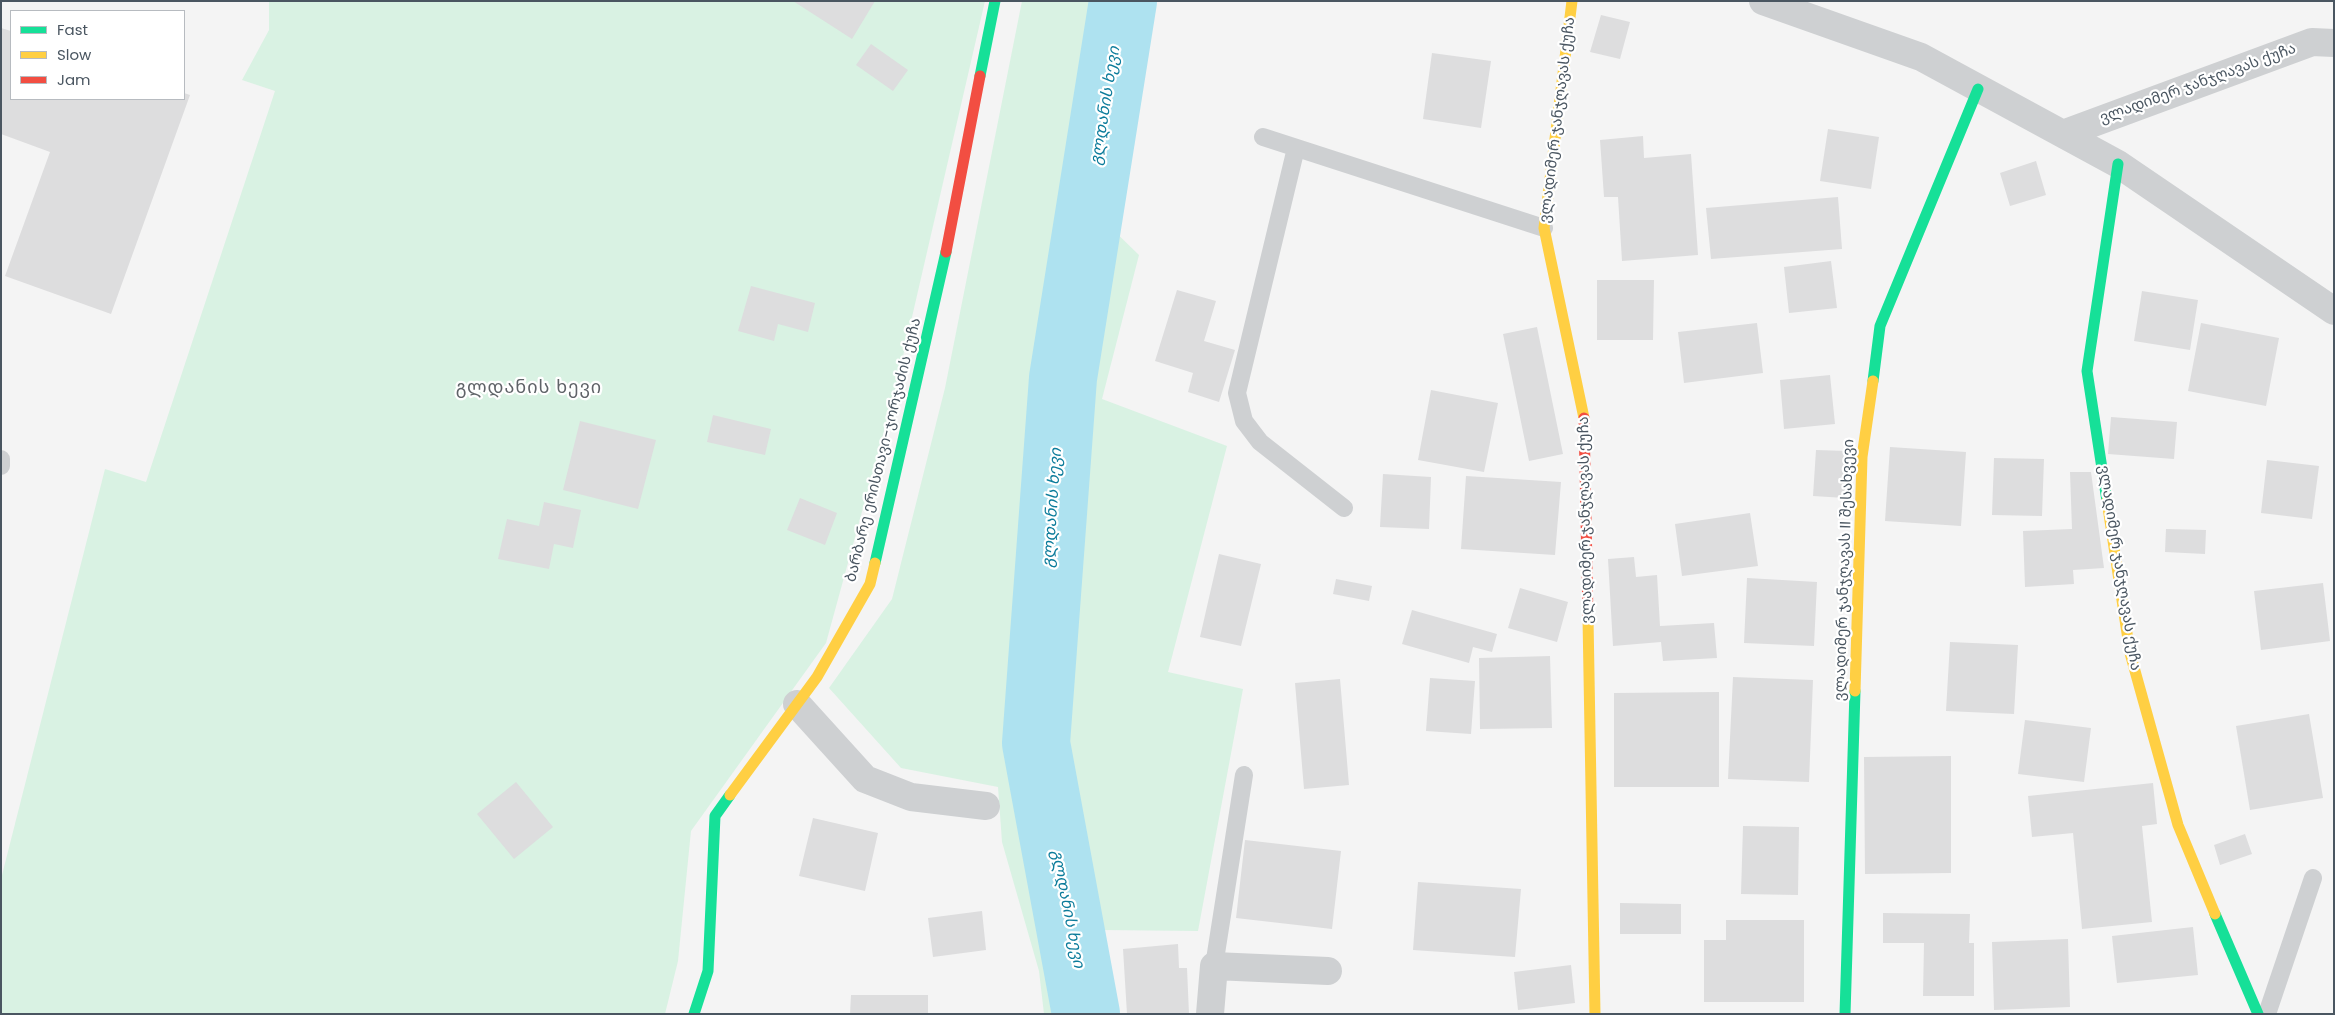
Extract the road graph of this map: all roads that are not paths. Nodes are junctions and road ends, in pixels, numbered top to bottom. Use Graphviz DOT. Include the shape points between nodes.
graph roads {
  1 [pos="995,1"];
  2 [pos="1572,1"];
  3 [pos="1763,1"];
  4 [pos="2334,43"];
  5 [pos="1978,89"];
  6 [pos="2063,134"];
  7 [pos="1263,138"];
  8 [pos="1296,148"];
  9 [pos="2118,164"];
  10 [pos="1544,228"];
  11 [pos="2334,311"];
  12 [pos="1,459"];
  13 [pos="1,466"];
  14 [pos="1344,508"];
  15 [pos="798,704"];
  16 [pos="1244,775"];
  17 [pos="986,806"];
  18 [pos="2313,878"];
  19 [pos="1214,966"];
  20 [pos="1328,971"];
  21 [pos="694,1014"];
  22 [pos="1210,1014"];
  23 [pos="1595,1014"];
  24 [pos="1845,1014"];
  25 [pos="2258,1014"];
  26 [pos="2267,1014"];
  1 -- 15 [label="street, ბარბარე ერისთავი-ჯორჯაძის ქუჩა" via="938,293 870,584 817,678"];
  2 -- 10 [label="street, ვლადიმერ ჯანჯღავას ქუჩა"];
  3 -- 5 [label="street" via="1921,57"];
  4 -- 6 [label="street, ვლადიმერ ჯანჯღავას ქუჩა" via="2312,42"];
  5 -- 6 [label="street"];
  5 -- 24 [label="street, ვლადიმერ ჯანჯღავას II შესახვევი" via="1880,326 1862,457"];
  6 -- 9 [label="street"];
  7 -- 8 [label="lane"];
  8 -- 10 [label="lane"];
  8 -- 14 [label="lane" via="1237,393 1244,421 1260,442"];
  9 -- 11 [label="street"];
  9 -- 25 [label="street, ვლადიმერ ჯანჯღავას ქუჩა" via="2088,371 2130,653 2178,825"];
  10 -- 23 [label="street, ვლადიმერ ჯანჯღავას ქუჩა" via="1584,412"];
  12 -- 13 [label="lane"];
  15 -- 17 [label="street" via="865,779 911,797"];
  15 -- 21 [label="street, ბარბარე ერისთავი-ჯორჯაძის ქუჩა" via="715,816 708,971"];
  16 -- 19 [label="lane"];
  18 -- 26 [label="lane"];
  19 -- 20 [label="street"];
  19 -- 22 [label="street"];
}
